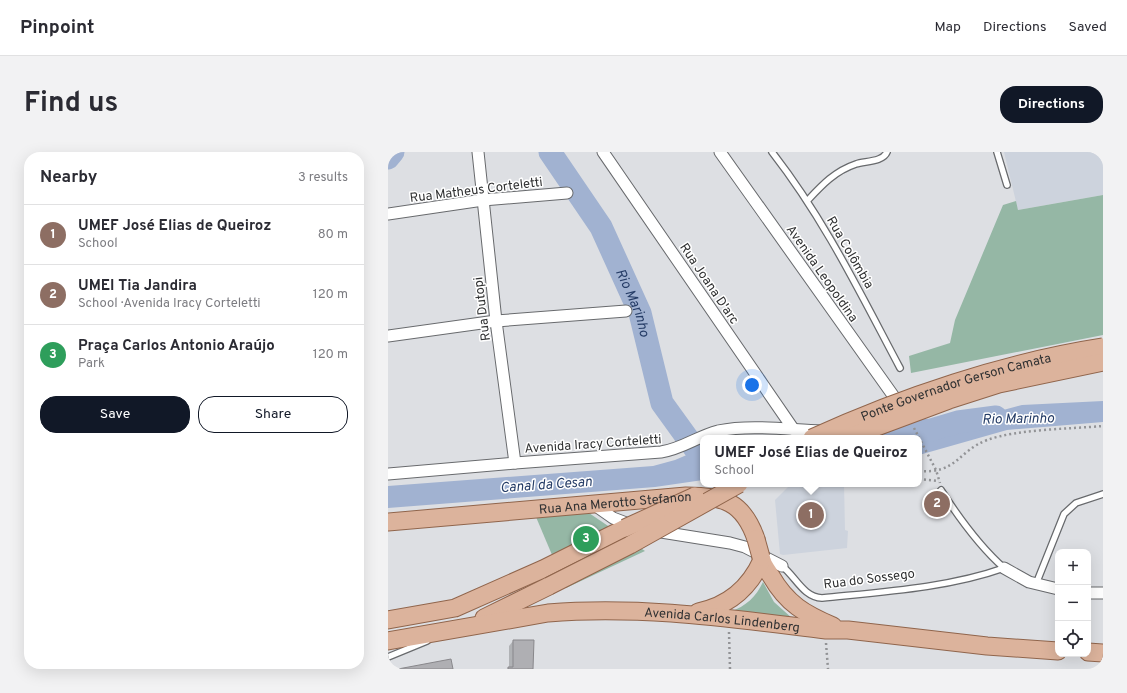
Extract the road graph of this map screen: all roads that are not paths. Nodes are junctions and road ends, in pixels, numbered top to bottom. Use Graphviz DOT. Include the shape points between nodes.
graph roads {
  1 [pos="478,152"];
  2 [pos="604,152"];
  3 [pos="720,152"];
  4 [pos="772,152"];
  5 [pos="887,152"];
  6 [pos="997,152"];
  7 [pos="1007,186"];
  8 [pos="567,193"];
  9 [pos="483,200"];
  10 [pos="808,200"];
  11 [pos="388,214"];
  12 [pos="626,311"];
  13 [pos="496,321"];
  14 [pos="388,336"];
  15 [pos="1103,347"];
  16 [pos="1103,362"];
  17 [pos="900,368"];
  18 [pos="904,411"];
  19 [pos="794,430"];
  20 [pos="707,435"];
  21 [pos="820,435"];
  22 [pos="855,435"];
  23 [pos="700,438"];
  24 [pos="515,462"];
  25 [pos="388,474"];
  26 [pos="712,487"];
  27 [pos="734,487"];
  28 [pos="941,490"];
  29 [pos="1103,494"];
  30 [pos="593,504"];
  31 [pos="388,522"];
  32 [pos="761,559"];
  33 [pos="782,566"];
  34 [pos="1004,568"];
  35 [pos="1036,585"];
  36 [pos="1055,589"];
  37 [pos="1091,593"];
  38 [pos="1103,593"];
  39 [pos="684,613"];
  40 [pos="388,620"];
  41 [pos="848,630"];
  42 [pos="446,632"];
  43 [pos="388,641"];
  44 [pos="1055,651"];
  45 [pos="1091,652"];
  46 [pos="1103,653"];
  47 [pos="388,657"];
  1 -- 9 [label="street, Rua Dutopi"];
  2 -- 19 [label="street, Rua Joana D'arc"];
  3 -- 18 [label="street, Avenida Leopoldina"];
  4 -- 10 [label="lane, Rua Colômbia"];
  5 -- 10 [label="lane" via="880,159 855,164 834,174"];
  6 -- 7 [label="lane"];
  8 -- 9 [label="street, Rua Matheus Corteletti"];
  9 -- 11 [label="street, Rua Matheus Corteletti"];
  9 -- 13 [label="street, Rua Dutopi"];
  10 -- 17 [label="lane, Rua Colômbia" via="860,290"];
  12 -- 13 [label="street"];
  13 -- 14 [label="street"];
  13 -- 24 [label="street, Rua Dutopi"];
  15 -- 21 [label="main road, Ponte Governador Gerson Camata, bridge" via="1070,352 925,393"];
  16 -- 22 [label="main road, Ponte Governador Gerson Camata, bridge" via="999,384 935,404"];
  18 -- 19 [label="street, Avenida Iracy Corteletti" via="899,423 883,433"];
  19 -- 20 [label="street, Avenida Iracy Corteletti" via="740,428"];
  23 -- 24 [label="street, Avenida Iracy Corteletti" via="661,452"];
  24 -- 25 [label="street, Avenida Iracy Corteletti"];
  26 -- 40 [label="main road, bridge" via="543,569 455,608"];
  27 -- 42 [label="main road, bridge" via="630,545 549,586 472,624"];
  28 -- 34 [label="lane" via="962,521"];
  29 -- 35 [label="lane" via="1076,503 1064,514"];
  30 -- 31 [label="main road, Rua Ana Merotto Stefanon"];
  30 -- 32 [label="main road, Rua Ana Merotto Stefanon, bridge" via="686,496 715,497 734,505 748,519"];
  30 -- 33 [label="street, Rua do Sossego" via="624,523 669,534 730,542"];
  32 -- 39 [label="main road" via="750,582 731,600 708,610"];
  32 -- 41 [label="main road, Rua Ana Merotto Stefanon" via="787,600 805,613"];
  33 -- 34 [label="lane, Rua do Sossego" via="810,596 822,598 902,590 988,574"];
  34 -- 35 [label="street" via="1018,578"];
  35 -- 36 [label="street"];
  37 -- 38 [label="street"];
  39 -- 41 [label="main road, Avenida Carlos Lindenberg" via="729,620"];
  39 -- 42 [label="main road, Avenida Carlos Lindenberg" via="572,611"];
  41 -- 44 [label="main road, Avenida Carlos Lindenberg" via="987,646"];
  42 -- 43 [label="main road, Avenida Carlos Lindenberg"];
  42 -- 47 [label="lane"];
  45 -- 46 [label="main road"];
}
